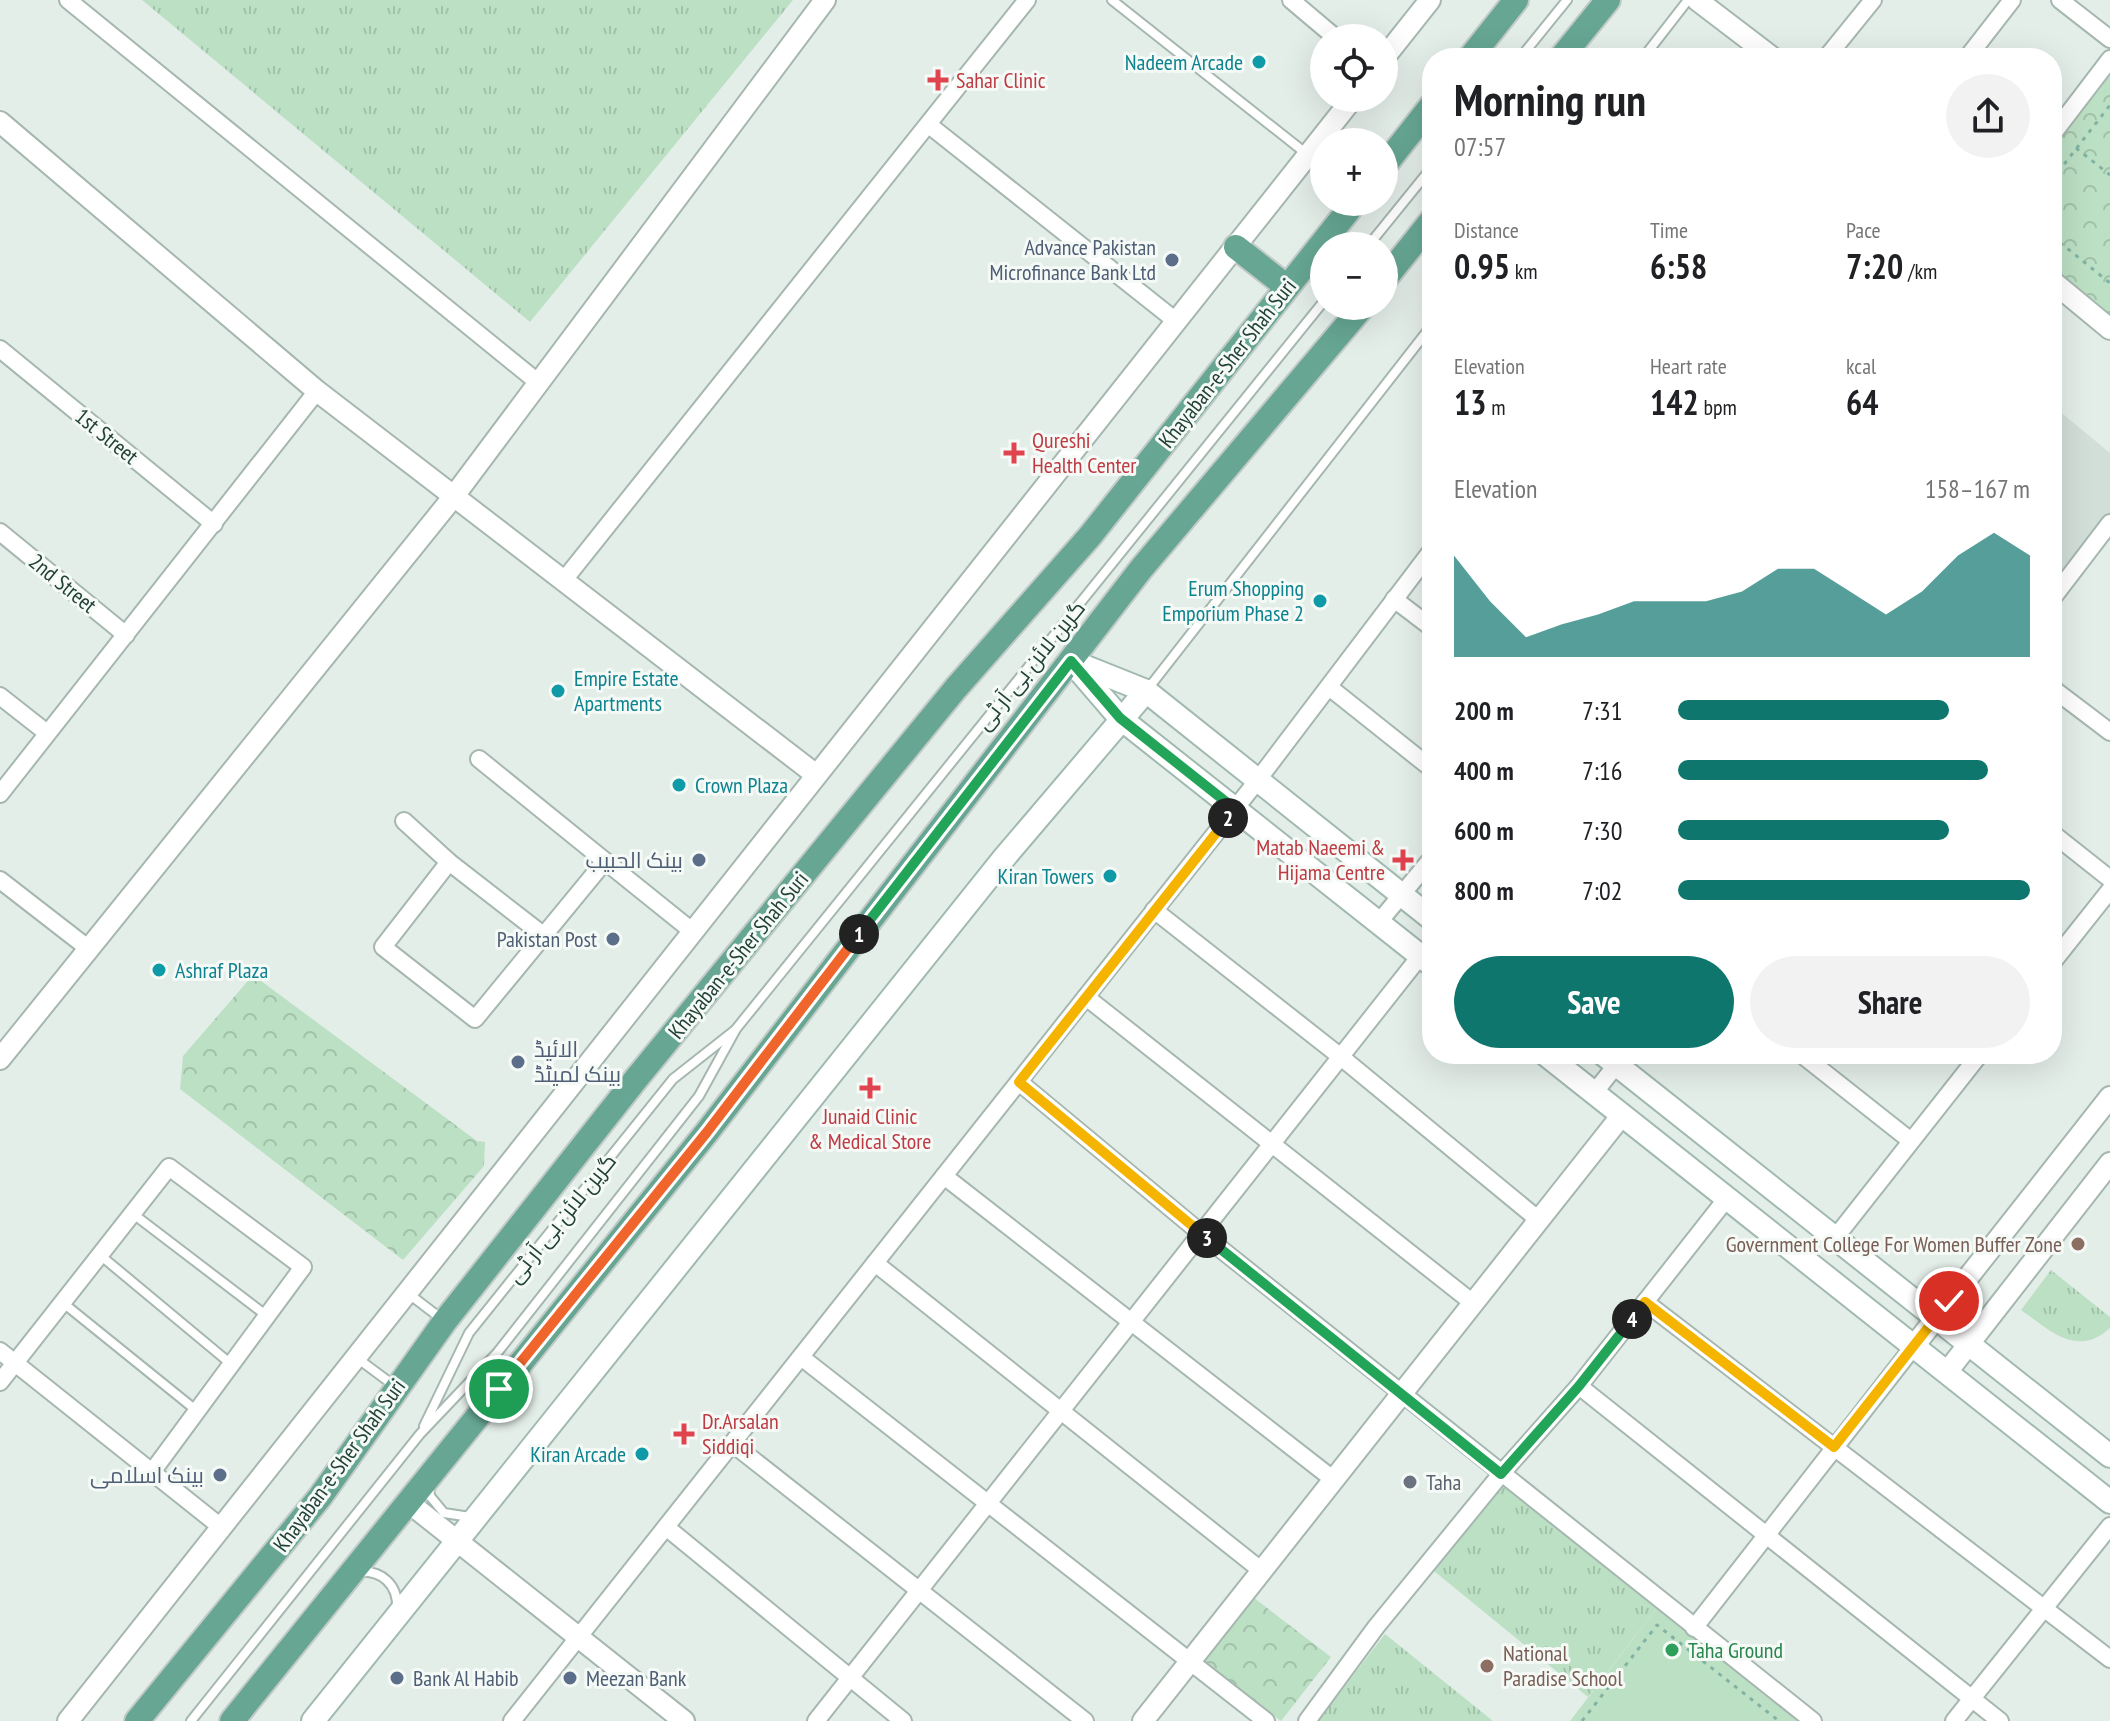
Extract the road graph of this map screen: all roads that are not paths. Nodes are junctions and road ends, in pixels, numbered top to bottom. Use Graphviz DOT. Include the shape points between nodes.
graph roads {
  1 [pos="68,0"];
  2 [pos="825,0"];
  3 [pos="1027,0"];
  4 [pos="1112,0"];
  5 [pos="1291,0"];
  6 [pos="1430,0"];
  7 [pos="1516,0"];
  8 [pos="1567,0"];
  9 [pos="1608,0"];
  10 [pos="1688,0"];
  11 [pos="1697,0"];
  12 [pos="1873,0"];
  13 [pos="2012,0"];
  14 [pos="2060,0"];
  15 [pos="1319,24"];
  16 [pos="2110,39"];
  17 [pos="1398,40"];
  18 [pos="1478,48"];
  19 [pos="1528,48"];
  20 [pos="1569,48"];
  21 [pos="1651,48"];
  22 [pos="1760,48"];
  23 [pos="1834,48"];
  24 [pos="1975,48"];
  25 [pos="2110,59"];
  26 [pos="1342,112"];
  27 [pos="1422,118"];
  28 [pos="0,122"];
  29 [pos="2062,122"];
  30 [pos="929,125"];
  31 [pos="1398,148"];
  32 [pos="1308,155"];
  33 [pos="1422,179"];
  34 [pos="1344,216"];
  35 [pos="1379,232"];
  36 [pos="1422,232"];
  37 [pos="1236,247"];
  38 [pos="1398,262"];
  39 [pos="1287,287"];
  40 [pos="2062,289"];
  41 [pos="1310,318"];
  42 [pos="1351,320"];
  43 [pos="1176,321"];
  44 [pos="2110,329"];
  45 [pos="1422,338"];
  46 [pos="0,349"];
  47 [pos="540,384"];
  48 [pos="317,391"];
  49 [pos="454,496"];
  50 [pos="2110,523"];
  51 [pos="214,524"];
  52 [pos="0,532"];
  53 [pos="1422,563"];
  54 [pos="564,580"];
  55 [pos="2062,586"];
  56 [pos="1394,599"];
  57 [pos="1422,620"];
  58 [pos="126,635"];
  59 [pos="1071,661"];
  60 [pos="1329,687"];
  61 [pos="1146,691"];
  62 [pos="2062,694"];
  63 [pos="0,696"];
  64 [pos="1120,718"];
  65 [pos="2107,723"];
  66 [pos="47,733"];
  67 [pos="479,759"];
  68 [pos="1422,761"];
  69 [pos="815,774"];
  70 [pos="1257,781"];
  71 [pos="0,794"];
  72 [pos="1235,809"];
  73 [pos="404,821"];
  74 [pos="2062,841"];
  75 [pos="605,861"];
  76 [pos="449,862"];
  77 [pos="1422,870"];
  78 [pos="2110,879"];
  79 [pos="0,880"];
  80 [pos="2110,890"];
  81 [pos="1401,894"];
  82 [pos="1154,910"];
  83 [pos="1422,911"];
  84 [pos="1379,922"];
  85 [pos="692,931"];
  86 [pos="543,935"];
  87 [pos="89,949"];
  88 [pos="2062,950"];
  89 [pos="1422,957"];
  90 [pos="1422,965"];
  91 [pos="1086,997"];
  92 [pos="736,1029"];
  93 [pos="1341,1057"];
  94 [pos="0,1059"];
  95 [pos="1558,1064"];
  96 [pos="1611,1064"];
  97 [pos="1622,1064"];
  98 [pos="1814,1064"];
  99 [pos="1970,1064"];
  100 [pos="1019,1082"];
  101 [pos="1594,1093"];
  102 [pos="2110,1097"];
  103 [pos="1622,1115"];
  104 [pos="1911,1141"];
  105 [pos="1273,1145"];
  106 [pos="2110,1163"];
  107 [pos="944,1176"];
  108 [pos="1727,1198"];
  109 [pos="131,1212"];
  110 [pos="1540,1221"];
  111 [pos="1202,1234"];
  112 [pos="1835,1238"];
  113 [pos="99,1254"];
  114 [pos="875,1263"];
  115 [pos="409,1294"];
  116 [pos="62,1301"];
  117 [pos="1645,1302"];
  118 [pos="1473,1303"];
  119 [pos="1942,1309"];
  120 [pos="267,1316"];
  121 [pos="445,1321"];
  122 [pos="1132,1321"];
  123 [pos="1983,1325"];
  124 [pos="1969,1345"];
  125 [pos="1914,1346"];
  126 [pos="0,1351"];
  127 [pos="801,1357"];
  128 [pos="357,1358"];
  129 [pos="15,1363"];
  130 [pos="232,1364"];
  131 [pos="1947,1372"];
  132 [pos="0,1382"];
  133 [pos="1579,1386"];
  134 [pos="397,1387"];
  135 [pos="1403,1393"];
  136 [pos="197,1411"];
  137 [pos="1061,1411"];
  138 [pos="420,1434"];
  139 [pos="733,1444"];
  140 [pos="1834,1447"];
  141 [pos="2110,1456"];
  142 [pos="152,1472"];
  143 [pos="430,1474"];
  144 [pos="1501,1474"];
  145 [pos="1334,1480"];
  146 [pos="408,1502"];
  147 [pos="2110,1502"];
  148 [pos="988,1503"];
  149 [pos="477,1515"];
  150 [pos="2110,1526"];
  151 [pos="221,1527"];
  152 [pos="666,1527"];
  153 [pos="1767,1533"];
  154 [pos="455,1542"];
  155 [pos="1262,1571"];
  156 [pos="348,1576"];
  157 [pos="919,1590"];
  158 [pos="2045,1606"];
  159 [pos="395,1617"];
  160 [pos="1694,1628"];
  161 [pos="577,1640"];
  162 [pos="2110,1659"];
  163 [pos="1190,1662"];
  164 [pos="850,1677"];
  165 [pos="1972,1699"];
  166 [pos="68,1721"];
  167 [pos="137,1721"];
  168 [pos="191,1721"];
  169 [pos="232,1721"];
  170 [pos="313,1721"];
  171 [pos="512,1721"];
  172 [pos="684,1721"];
  173 [pos="816,1721"];
  174 [pos="903,1721"];
  175 [pos="1085,1721"];
  176 [pos="1143,1721"];
  177 [pos="1266,1721"];
  178 [pos="1307,1721"];
  179 [pos="1813,1721"];
  180 [pos="1954,1721"];
  181 [pos="2000,1721"];
  1 -- 47 [label="street"];
  2 -- 47 [label="street"];
  3 -- 30 [label="street"];
  4 -- 32 [label="lane"];
  5 -- 15 [label="street"];
  6 -- 17 [label="street"];
  7 -- 18 [label="main road"];
  8 -- 19 [label="lane"];
  9 -- 20 [label="main road"];
  10 -- 21 [label="lane"];
  11 -- 22 [label="street"];
  12 -- 23 [label="street"];
  13 -- 24 [label="street"];
  14 -- 16 [label="street"];
  25 -- 29 [label="street"];
  26 -- 32 [label="street"];
  27 -- 31 [label="main road"];
  28 -- 48 [label="street"];
  30 -- 43 [label="street"];
  30 -- 54 [label="street"];
  32 -- 37 [label="street"];
  33 -- 35 [label="lane"];
  34 -- 39 [label="main road, Khayaban-e-Sher Shah Suri"];
  36 -- 38 [label="main road"];
  37 -- 39 [label="main road"];
  37 -- 43 [label="street"];
  39 -- 121 [label="main road, Khayaban-e-Sher Shah Suri" via="1090,536 956,688 636,1079"];
  40 -- 44 [label="street"];
  41 -- 92 [label="lane, گرین لائن بی آر ٹی"];
  42 -- 59 [label="main road" via="1141,569"];
  43 -- 69 [label="street"];
  45 -- 61 [label="lane"];
  46 -- 51 [label="street, 1st Street"];
  47 -- 49 [label="street"];
  48 -- 49 [label="street"];
  48 -- 51 [label="street"];
  49 -- 54 [label="street"];
  49 -- 87 [label="street"];
  50 -- 55 [label="street"];
  51 -- 58 [label="street"];
  52 -- 58 [label="street, 2nd Street"];
  53 -- 56 [label="street"];
  54 -- 69 [label="street"];
  56 -- 57 [label="street"];
  56 -- 60 [label="street"];
  58 -- 66 [label="street"];
  59 -- 61 [label="main road"];
  59 -- 64 [label="main road"];
  59 -- 143 [label="main road" via="707,1132"];
  60 -- 68 [label="street"];
  60 -- 70 [label="street"];
  61 -- 64 [label="main road"];
  61 -- 70 [label="main road"];
  62 -- 65 [label="street"];
  63 -- 66 [label="street"];
  64 -- 72 [label="main road"];
  64 -- 149 [label="main road"];
  66 -- 71 [label="street"];
  67 -- 75 [label="street"];
  69 -- 85 [label="street"];
  70 -- 72 [label="street"];
  70 -- 81 [label="main road"];
  72 -- 82 [label="street"];
  72 -- 84 [label="main road"];
  73 -- 76 [label="street"];
  74 -- 78 [label="street"];
  75 -- 85 [label="street"];
  75 -- 86 [label="street"];
  76 -- 86 [label="street"];
  76 -- 86 [label="street" via="383,947 463,1010 475,1019"];
  77 -- 81 [label="street"];
  79 -- 87 [label="street"];
  80 -- 88 [label="street"];
  81 -- 83 [label="main road"];
  81 -- 84 [label="street"];
  82 -- 91 [label="street"];
  82 -- 93 [label="street"];
  84 -- 89 [label="main road"];
  85 -- 115 [label="street"];
  87 -- 94 [label="street"];
  90 -- 93 [label="street"];
  91 -- 100 [label="street"];
  91 -- 105 [label="street"];
  92 -- 138 [label="lane, گرین لائن بی آر ٹی" via="690,1108 497,1353"];
  92 -- 138 [label="lane, گرین لائن بی آر ٹی" via="673,1079 469,1333"];
  93 -- 105 [label="street"];
  93 -- 110 [label="street"];
  95 -- 101 [label="main road"];
  96 -- 101 [label="street"];
  97 -- 112 [label="main road"];
  98 -- 104 [label="street"];
  99 -- 104 [label="street"];
  100 -- 107 [label="street"];
  100 -- 111 [label="street"];
  101 -- 103 [label="main road"];
  102 -- 119 [label="street"];
  103 -- 108 [label="main road"];
  103 -- 110 [label="street"];
  104 -- 112 [label="street"];
  105 -- 111 [label="street"];
  105 -- 118 [label="street"];
  106 -- 123 [label="street"];
  107 -- 114 [label="street"];
  107 -- 122 [label="street"];
  108 -- 117 [label="street"];
  108 -- 125 [label="main road"];
  109 -- 113 [label="street"];
  109 -- 120 [label="lane"];
  109 -- 120 [label="street" via="169,1167 303,1267"];
  110 -- 118 [label="street"];
  111 -- 122 [label="street"];
  111 -- 135 [label="street"];
  112 -- 119 [label="main road"];
  113 -- 116 [label="street"];
  113 -- 130 [label="lane"];
  114 -- 127 [label="street"];
  114 -- 137 [label="street"];
  115 -- 121 [label="lane"];
  115 -- 128 [label="street"];
  116 -- 129 [label="street"];
  116 -- 136 [label="lane"];
  117 -- 133 [label="street"];
  117 -- 140 [label="street"];
  118 -- 135 [label="street"];
  119 -- 123 [label="street" via="1963,1327"];
  119 -- 124 [label="main road"];
  119 -- 125 [label="street"];
  120 -- 130 [label="street"];
  121 -- 134 [label="main road, Khayaban-e-Sher Shah Suri"];
  122 -- 137 [label="street"];
  122 -- 145 [label="street"];
  123 -- 124 [label="street"];
  124 -- 131 [label="street"];
  124 -- 141 [label="main road"];
  125 -- 131 [label="main road"];
  125 -- 140 [label="street"];
  126 -- 129 [label="street"];
  127 -- 139 [label="street"];
  127 -- 148 [label="street"];
  128 -- 134 [label="lane"];
  128 -- 151 [label="street"];
  129 -- 132 [label="street"];
  129 -- 142 [label="street"];
  130 -- 136 [label="street"];
  131 -- 147 [label="main road"];
  133 -- 144 [label="street"];
  133 -- 153 [label="street"];
  134 -- 167 [label="main road, Khayaban-e-Sher Shah Suri" via="320,1497"];
  135 -- 144 [label="street"];
  135 -- 145 [label="street"];
  136 -- 142 [label="street"];
  137 -- 148 [label="street"];
  137 -- 155 [label="street"];
  138 -- 168 [label="lane, گرین لائن بی آر ٹی"];
  139 -- 152 [label="street"];
  139 -- 157 [label="street"];
  140 -- 153 [label="street"];
  140 -- 158 [label="street"];
  142 -- 151 [label="street"];
  143 -- 146 [label="main road"];
  143 -- 149 [label="lane" via="430,1496 444,1513"];
  144 -- 160 [label="street"];
  144 -- 178 [label="street"];
  145 -- 155 [label="street"];
  146 -- 154 [label="street"];
  146 -- 156 [label="main road"];
  148 -- 157 [label="street"];
  148 -- 163 [label="street"];
  149 -- 154 [label="main road"];
  150 -- 158 [label="street"];
  151 -- 166 [label="street"];
  152 -- 161 [label="street"];
  152 -- 164 [label="street"];
  153 -- 160 [label="street"];
  153 -- 165 [label="street"];
  154 -- 159 [label="main road"];
  154 -- 161 [label="street"];
  155 -- 163 [label="street"];
  156 -- 159 [label="lane" via="368,1571 387,1579 397,1596"];
  156 -- 169 [label="main road"];
  157 -- 164 [label="street"];
  157 -- 175 [label="street"];
  158 -- 162 [label="street"];
  158 -- 165 [label="street"];
  159 -- 170 [label="main road"];
  160 -- 179 [label="street"];
  161 -- 171 [label="street"];
  161 -- 172 [label="street"];
  163 -- 176 [label="street"];
  163 -- 177 [label="street"];
  164 -- 173 [label="street"];
  164 -- 174 [label="street"];
  165 -- 180 [label="street"];
  165 -- 181 [label="street"];
}
